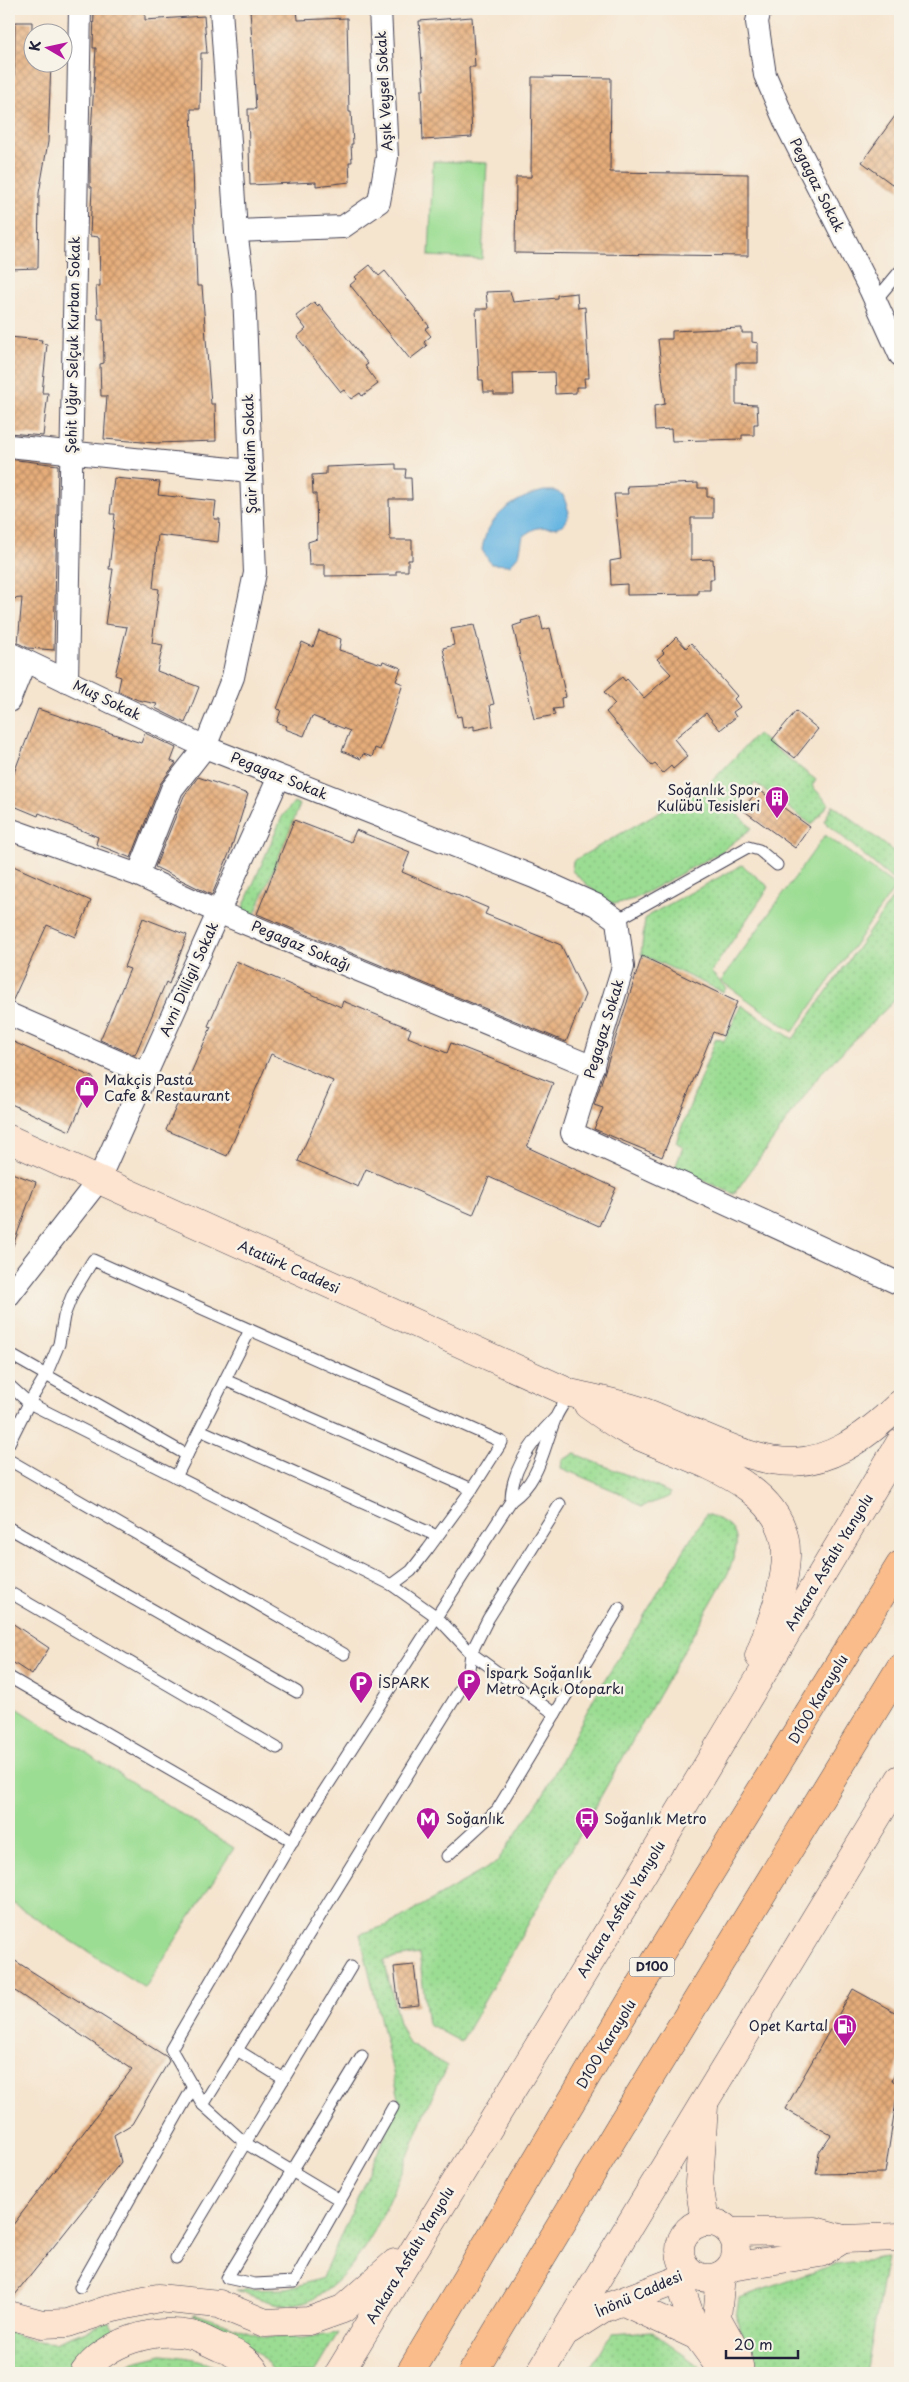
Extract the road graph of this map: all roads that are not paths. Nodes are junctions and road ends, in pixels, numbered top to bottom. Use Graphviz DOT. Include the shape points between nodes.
graph roads {
  1 [pos="80,9"];
  2 [pos="221,9"];
  3 [pos="380,9"];
  4 [pos="760,9"];
  5 [pos="236,231"];
  6 [pos="900,270"];
  7 [pos="875,301"];
  8 [pos="900,355"];
  9 [pos="9,446"];
  10 [pos="71,452"];
  11 [pos="250,471"];
  12 [pos="17,657"];
  13 [pos="67,681"];
  14 [pos="9,701"];
  15 [pos="205,747"];
  16 [pos="279,777"];
  17 [pos="9,829"];
  18 [pos="777,865"];
  19 [pos="138,875"];
  20 [pos="218,912"];
  21 [pos="616,920"];
  22 [pos="9,1014"];
  23 [pos="593,1067"];
  24 [pos="146,1074"];
  25 [pos="9,1139"];
  26 [pos="98,1181"];
  27 [pos="900,1284"];
  28 [pos="9,1295"];
  29 [pos="250,1330"];
  30 [pos="9,1354"];
  31 [pos="46,1376"];
  32 [pos="225,1380"];
  33 [pos="9,1385"];
  34 [pos="570,1393"];
  35 [pos="29,1403"];
  36 [pos="900,1404"];
  37 [pos="200,1430"];
  38 [pos="9,1443"];
  39 [pos="900,1443"];
  40 [pos="187,1456"];
  41 [pos="9,1460"];
  42 [pos="176,1477"];
  43 [pos="472,1489"];
  44 [pos="560,1504"];
  45 [pos="9,1528"];
  46 [pos="437,1536"];
  47 [pos="900,1565"];
  48 [pos="392,1585"];
  49 [pos="9,1592"];
  50 [pos="619,1608"];
  51 [pos="437,1617"];
  52 [pos="472,1653"];
  53 [pos="344,1654"];
  54 [pos="900,1668"];
  55 [pos="9,1677"];
  56 [pos="296,1692"];
  57 [pos="739,1711"];
  58 [pos="555,1714"];
  59 [pos="277,1748"];
  60 [pos="900,1779"];
  61 [pos="293,1841"];
  62 [pos="447,1856"];
  63 [pos="351,1967"];
  64 [pos="237,2050"];
  65 [pos="362,2056"];
  66 [pos="284,2079"];
  67 [pos="192,2087"];
  68 [pos="704,2102"];
  69 [pos="203,2105"];
  70 [pos="394,2107"];
  71 [pos="245,2143"];
  72 [pos="291,2172"];
  73 [pos="340,2200"];
  74 [pos="706,2222"];
  75 [pos="730,2232"];
  76 [pos="900,2237"];
  77 [pos="843,2239"];
  78 [pos="416,2244"];
  79 [pos="176,2258"];
  80 [pos="726,2271"];
  81 [pos="684,2276"];
  82 [pos="80,2287"];
  83 [pos="624,2302"];
  84 [pos="9,2315"];
  85 [pos="563,2333"];
  86 [pos="697,2336"];
  87 [pos="541,2372"];
  88 [pos="84,2373"];
  89 [pos="256,2373"];
  90 [pos="339,2373"];
  91 [pos="410,2373"];
  92 [pos="472,2373"];
  93 [pos="730,2373"];
  94 [pos="740,2373"];
  1 -- 10 [label="street, Şehit Uğur Selçuk Kurban Sokak"];
  2 -- 5 [label="street, Şair Nedim Sokak"];
  3 -- 5 [label="street, Aşık Veysel Sokak" via="387,157 379,202 343,227"];
  4 -- 7 [label="street, Pegagaz Sokak" via="757,22 765,75 787,126"];
  5 -- 11 [label="street, Şair Nedim Sokak" via="244,290"];
  6 -- 7 [label="lane"];
  7 -- 8 [label="street, Pegagaz Sokak"];
  9 -- 10 [label="street"];
  10 -- 11 [label="street"];
  10 -- 13 [label="street, Şehit Uğur Selçuk Kurban Sokak"];
  11 -- 15 [label="street, Şair Nedim Sokak" via="256,573 233,677"];
  12 -- 13 [label="street, Muş Sokak"];
  12 -- 14 [label="street"];
  13 -- 15 [label="street, Muş Sokak"];
  15 -- 16 [label="street, Pegagaz Sokak"];
  15 -- 19 [label="street, Şair Nedim Sokak" via="172,789"];
  16 -- 20 [label="street, Avni Dilligil Sokak"];
  16 -- 21 [label="street, Pegagaz Sokak" via="534,876 596,905"];
  17 -- 19 [label="street, Pegagaz Sokağı"];
  18 -- 21 [label="lane" via="759,850 748,847"];
  19 -- 20 [label="street, Pegagaz Sokağı"];
  20 -- 23 [label="street, Pegagaz Sokağı"];
  20 -- 24 [label="street, Avni Dilligil Sokak"];
  21 -- 23 [label="street, Pegagaz Sokak" via="623,967"];
  22 -- 24 [label="street"];
  23 -- 27 [label="street, Pegagaz Sokak" via="572,1133"];
  24 -- 26 [label="street, Avni Dilligil Sokak"];
  25 -- 26 [label="main road, Atatürk Caddesi"];
  26 -- 28 [label="street, Avni Dilligil Sokak"];
  26 -- 34 [label="main road, Atatürk Caddesi"];
  29 -- 31 [label="lane" via="92,1260 73,1293"];
  29 -- 32 [label="lane"];
  29 -- 43 [label="lane" via="502,1442"];
  30 -- 31 [label="lane"];
  31 -- 35 [label="lane"];
  31 -- 40 [label="lane"];
  32 -- 37 [label="lane"];
  32 -- 43 [label="lane"];
  33 -- 35 [label="lane"];
  34 -- 36 [label="main road" via="645,1412 758,1459 794,1463 846,1448 875,1428"];
  34 -- 51 [label="lane" via="556,1417 534,1439 511,1486 510,1502"];
  34 -- 57 [label="main road" via="626,1430 689,1456 754,1491 768,1503 776,1516 784,1534 783,1579"];
  35 -- 38 [label="lane"];
  35 -- 42 [label="lane"];
  37 -- 40 [label="lane"];
  37 -- 46 [label="lane"];
  39 -- 57 [label="main road, Ankara Asfaltı Yanyolu"];
  40 -- 42 [label="lane"];
  41 -- 53 [label="lane"];
  42 -- 48 [label="lane"];
  43 -- 46 [label="lane"];
  44 -- 52 [label="lane" via="488,1619"];
  45 -- 56 [label="lane"];
  46 -- 48 [label="lane" via="411,1571"];
  47 -- 91 [label="highway, D100 Karayolu / D100" via="634,1996"];
  48 -- 51 [label="lane"];
  49 -- 59 [label="lane"];
  50 -- 58 [label="lane"];
  51 -- 52 [label="lane"];
  51 -- 61 [label="lane"];
  52 -- 58 [label="lane"];
  52 -- 64 [label="lane" via="468,1677"];
  54 -- 92 [label="highway"];
  55 -- 61 [label="lane"];
  57 -- 78 [label="main road, Ankara Asfaltı Yanyolu" via="596,1952"];
  58 -- 62 [label="lane" via="498,1810"];
  60 -- 68 [label="main road"];
  61 -- 67 [label="lane" via="170,2049"];
  63 -- 66 [label="lane"];
  64 -- 66 [label="lane"];
  64 -- 69 [label="lane"];
  65 -- 72 [label="lane"];
  66 -- 71 [label="lane"];
  67 -- 69 [label="lane"];
  67 -- 82 [label="lane"];
  68 -- 74 [label="main road" via="700,2183"];
  68 -- 85 [label="main road"];
  69 -- 71 [label="lane"];
  70 -- 73 [label="lane"];
  71 -- 72 [label="lane"];
  71 -- 79 [label="lane"];
  72 -- 73 [label="lane"];
  72 -- 73 [label="lane" via="227,2278 255,2284 294,2282"];
  74 -- 75 [label="main road" via="715,2222"];
  74 -- 81 [label="main road" via="689,2229 680,2246"];
  75 -- 77 [label="main road" via="815,2231"];
  75 -- 80 [label="main road" via="736,2249"];
  76 -- 77 [label="main road"];
  77 -- 80 [label="main road" via="820,2253"];
  78 -- 84 [label="main road" via="343,2309 309,2321 265,2323 219,2304 158,2298 68,2323 42,2324"];
  78 -- 90 [label="main road, Ankara Asfaltı Yanyolu"];
  80 -- 81 [label="main road" via="706,2278"];
  80 -- 94 [label="main road" via="717,2318 736,2354"];
  81 -- 83 [label="main road, İnönü Caddesi"];
  81 -- 86 [label="main road"];
  83 -- 85 [label="main road, İnönü Caddesi" via="596,2312"];
  83 -- 86 [label="main road"];
  85 -- 87 [label="main road"];
  86 -- 93 [label="main road" via="719,2366"];
  88 -- 89 [label="main road" via="110,2349 152,2333 191,2335 228,2350"];
}
